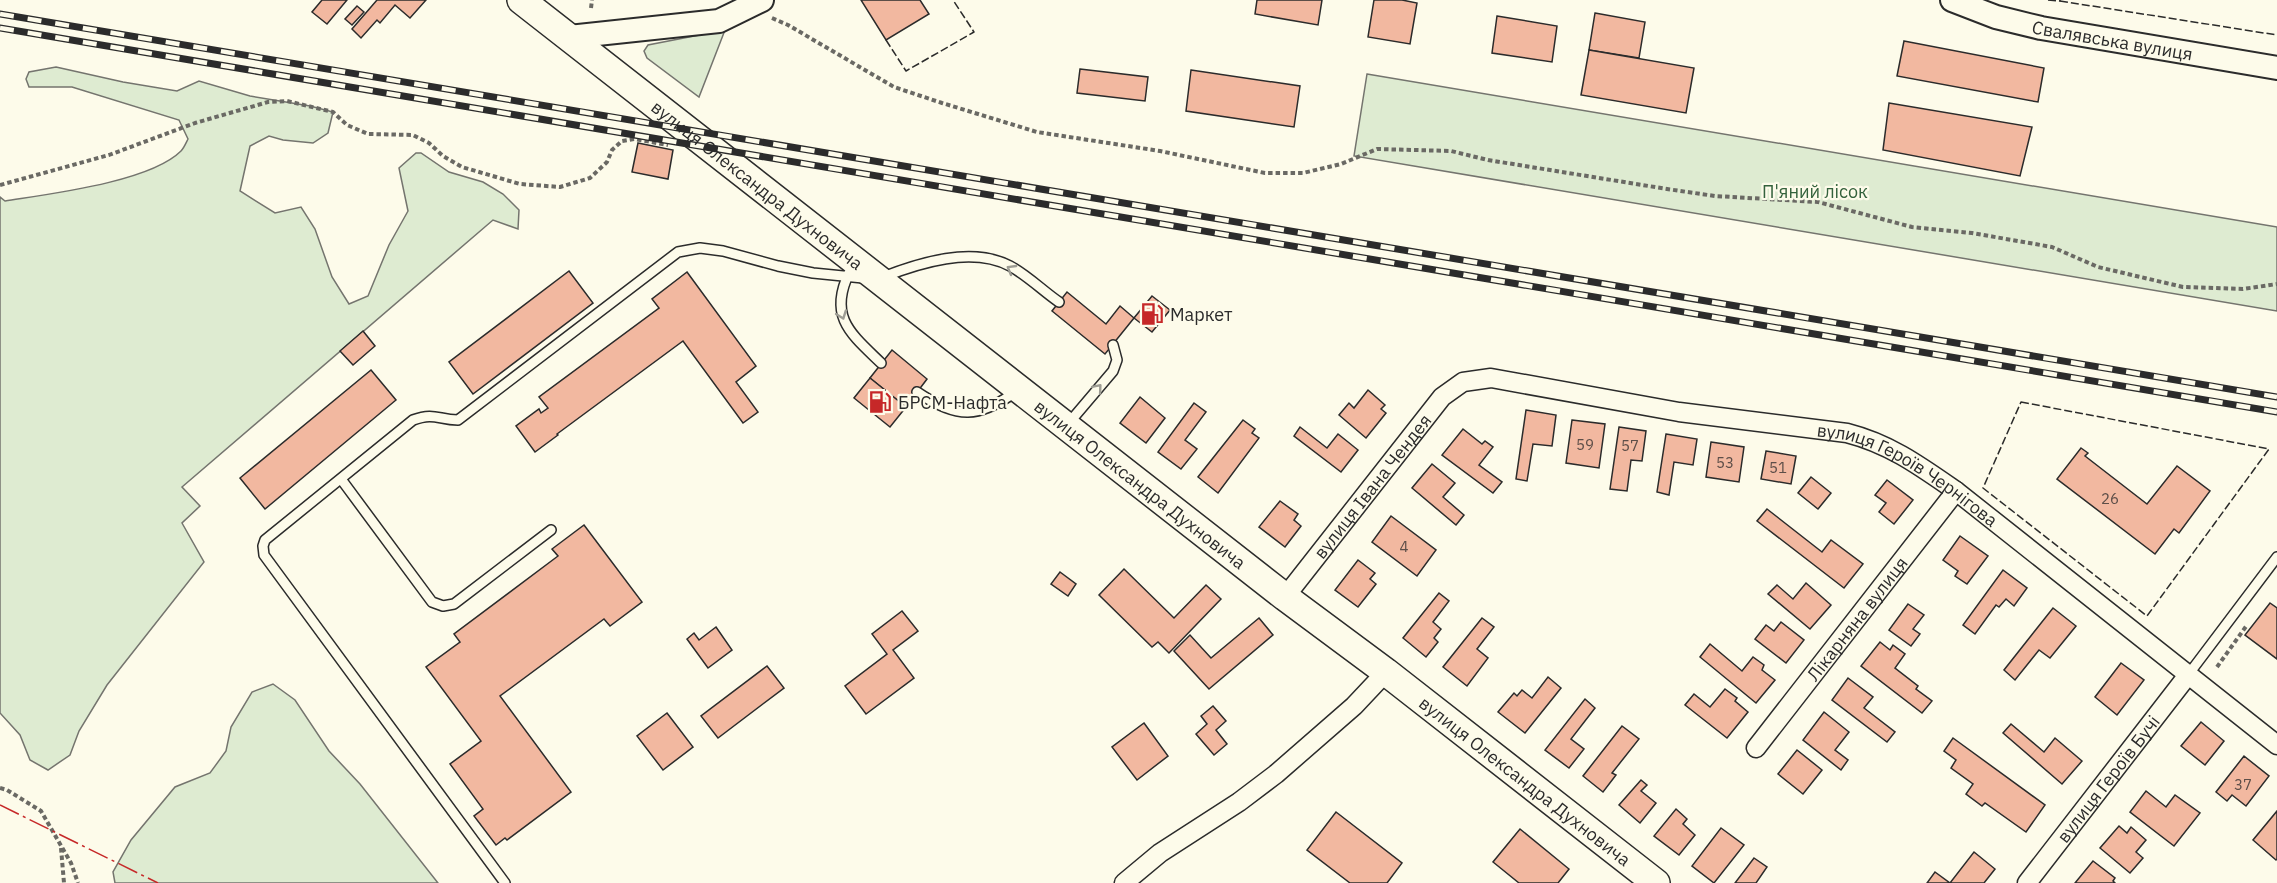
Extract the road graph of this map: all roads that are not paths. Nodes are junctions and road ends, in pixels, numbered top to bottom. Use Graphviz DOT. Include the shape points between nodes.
graph roads {
  1 [pos="521,0"];
  2 [pos="1952,0"];
  3 [pos="765,8"];
  4 [pos="569,37"];
  5 [pos="2277,68"];
  6 [pos="851,268"];
  7 [pos="878,279"];
  8 [pos="1059,302"];
  9 [pos="1113,345"];
  10 [pos="881,363"];
  11 [pos="1463,382"];
  12 [pos="1020,389"];
  13 [pos="917,392"];
  14 [pos="1066,426"];
  15 [pos="341,479"];
  16 [pos="1956,491"];
  17 [pos="551,530"];
  18 [pos="2277,557"];
  19 [pos="1286,597"];
  20 [pos="1386,672"];
  21 [pos="2188,675"];
  22 [pos="2277,745"];
  23 [pos="1756,748"];
  24 [pos="505,883"];
  25 [pos="1124,883"];
  26 [pos="1656,883"];
  27 [pos="2027,883"];
  1 -- 4 [label="main road, вулиця Олександра Духновича"];
  2 -- 5 [label="street, Свалявська вулиця" via="1996,17 2041,28"];
  3 -- 4 [label="street" via="719,21"];
  4 -- 6 [label="main road, вулиця Олександра Духновича"];
  6 -- 7 [label="main road, вулиця Олександра Духновича"];
  6 -- 10 [label="lane, one-way" via="839,305 845,324"];
  6 -- 15 [label="lane" via="813,273 723,251 700,248 678,252 458,420 431,415 413,420"];
  8 -- 7 [label="lane, one-way" via="1009,265 984,259 958,256"];
  7 -- 12 [label="main road, вулиця Олександра Духновича"];
  14 -- 9 [label="lane, one-way" via="1113,371 1117,360"];
  11 -- 16 [label="street, вулиця Героїв Чернігова" via="1491,378 1679,412 1847,433 1905,456"];
  11 -- 19 [label="street, вулиця Івана Чендея" via="1442,397"];
  12 -- 13 [label="lane" via="998,405 972,412 952,411"];
  12 -- 14 [label="main road, вулиця Олександра Духновича"];
  14 -- 19 [label="main road, вулиця Олександра Духновича"];
  15 -- 17 [label="lane" via="432,602 443,606 454,604"];
  15 -- 24 [label="lane" via="265,540 264,555"];
  16 -- 21 [label="street, вулиця Героїв Чернігова"];
  16 -- 23 [label="street, Лікарняна вулиця"];
  18 -- 21 [label="lane"];
  19 -- 20 [label="main road, вулиця Олександра Духновича"];
  20 -- 25 [label="street" via="1354,706 1276,774 1160,853"];
  20 -- 26 [label="main road, вулиця Олександра Духновича"];
  21 -- 22 [label="street, вулиця Героїв Чернігова"];
  21 -- 27 [label="street, вулиця Героїв Бучі"];
}
